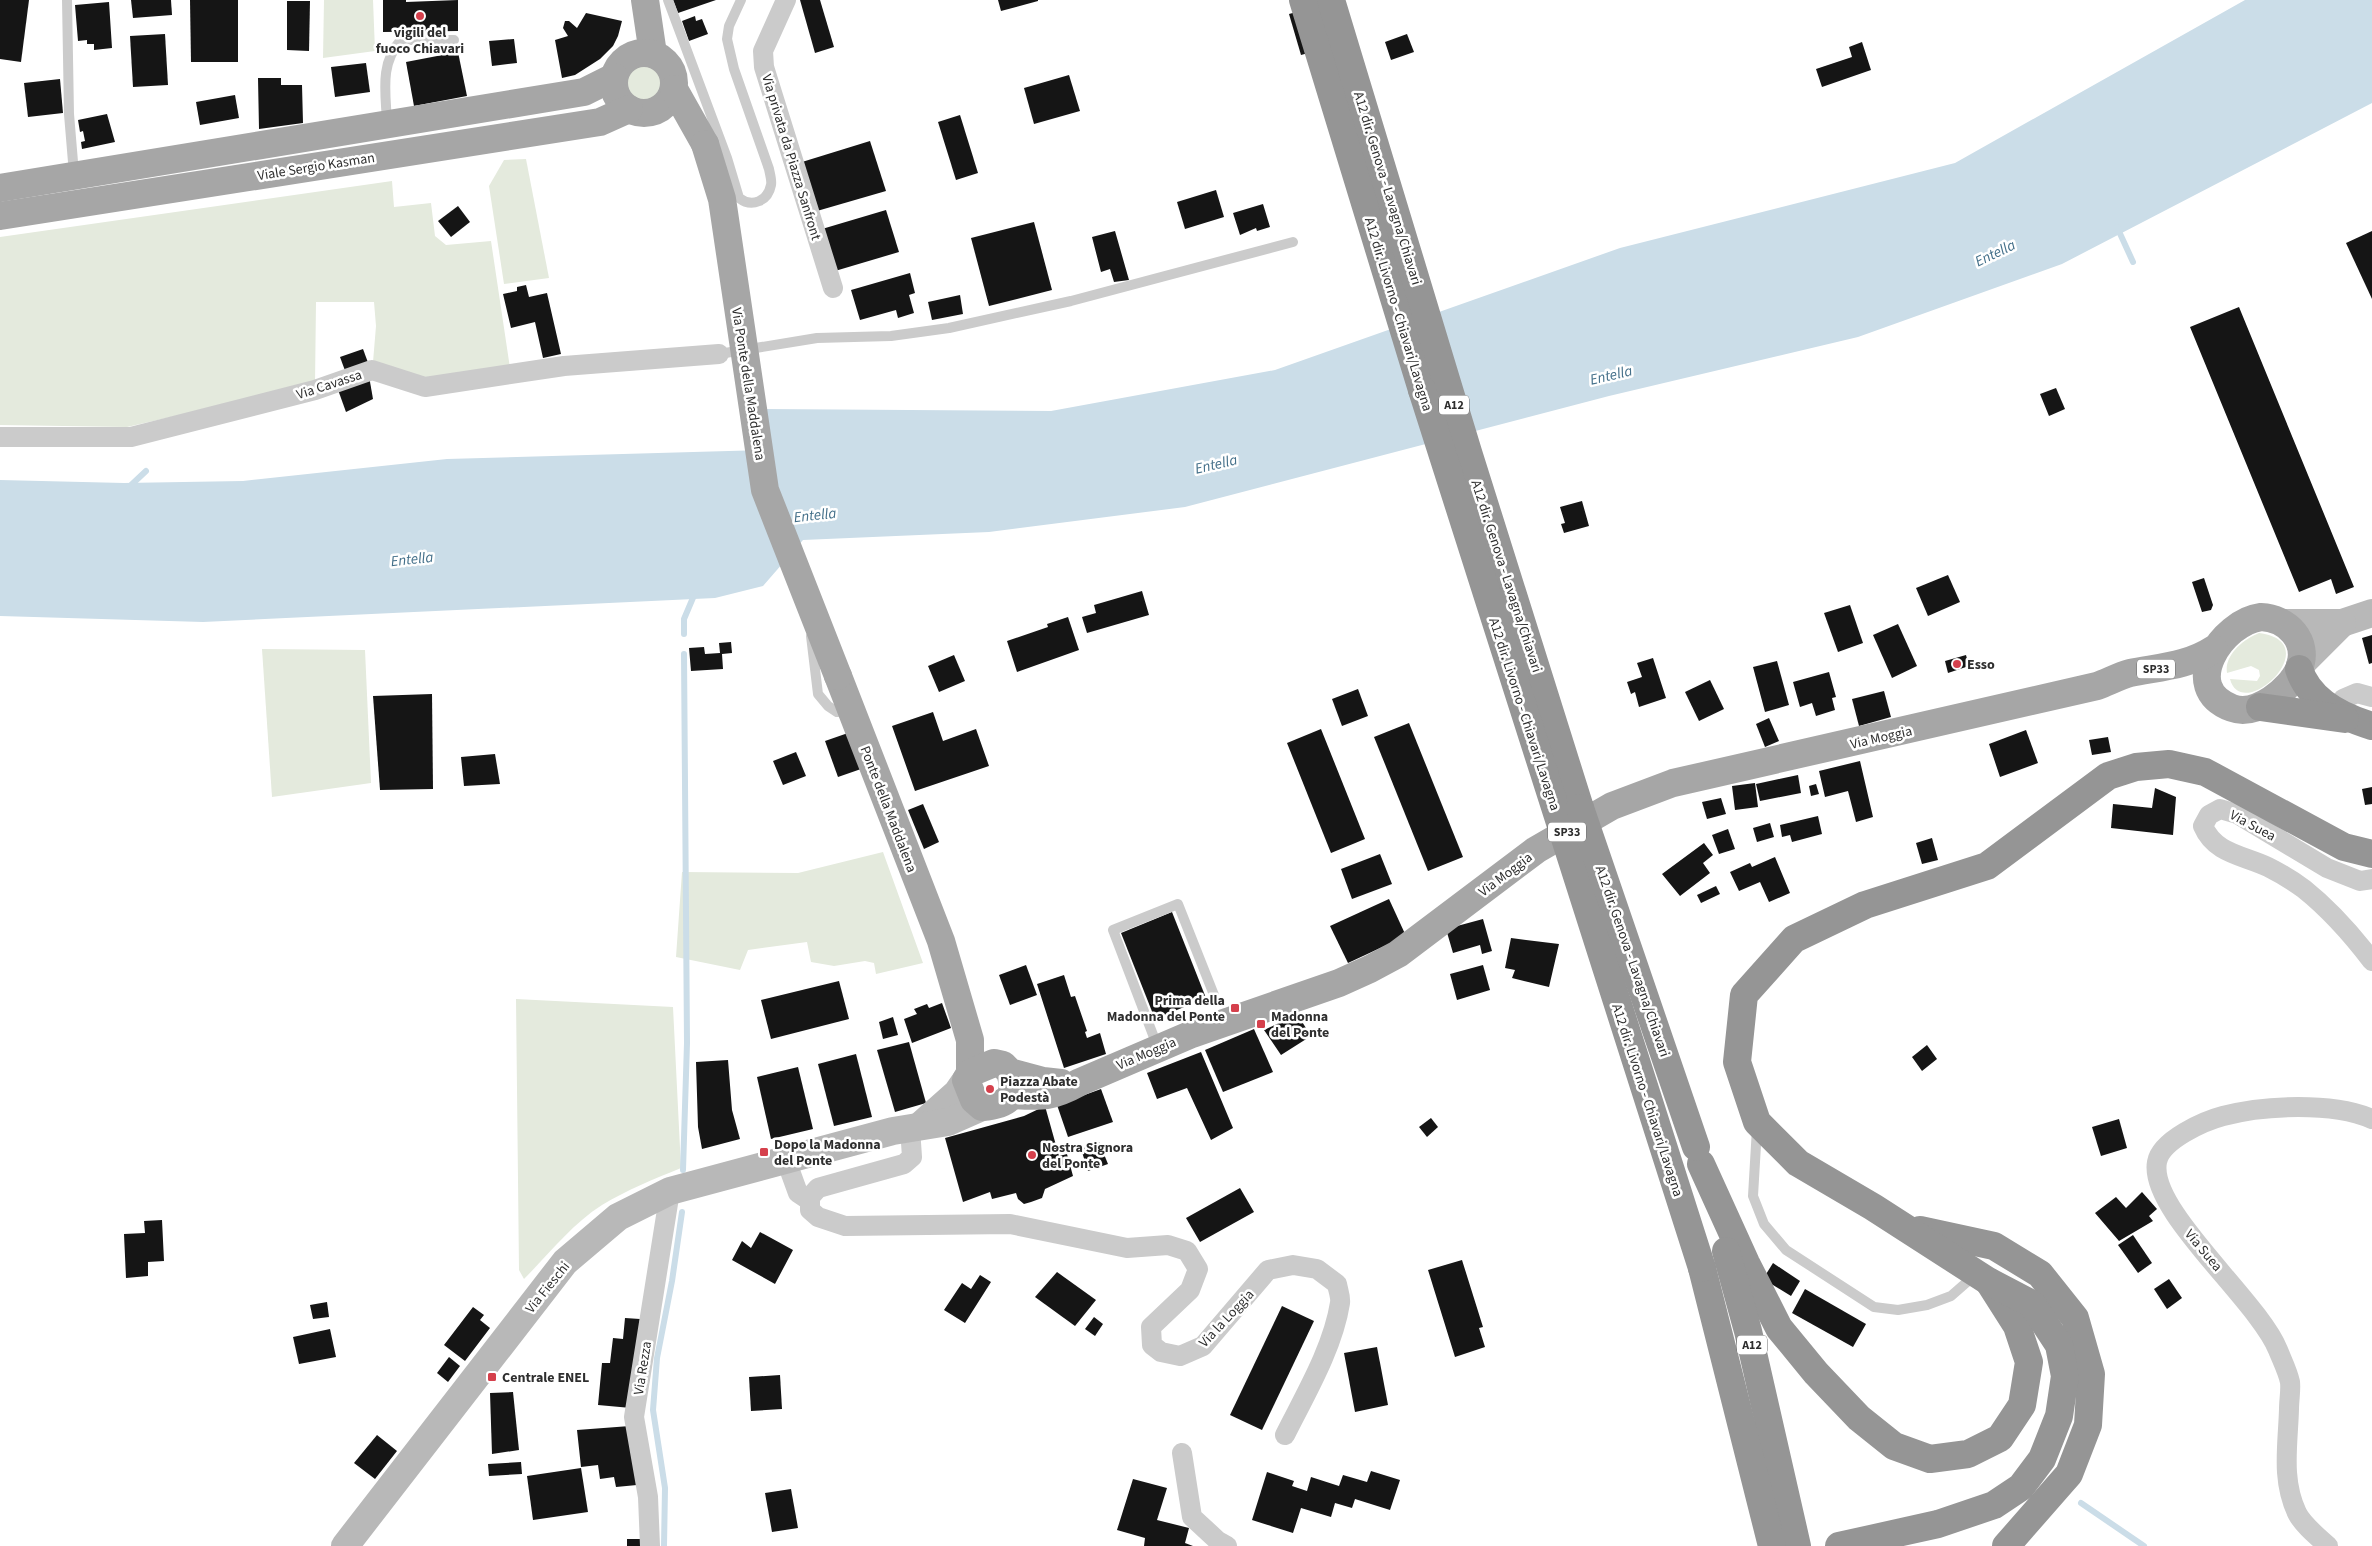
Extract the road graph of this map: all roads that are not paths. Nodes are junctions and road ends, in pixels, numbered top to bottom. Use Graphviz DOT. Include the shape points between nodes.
graph roads {
  1 [pos="66,0"];
  2 [pos="645,0"];
  3 [pos="668,0"];
  4 [pos="741,0"];
  5 [pos="786,0"];
  6 [pos="1303,0"];
  7 [pos="1332,0"];
  8 [pos="454,40"];
  9 [pos="653,54"];
  10 [pos="614,77"];
  11 [pos="674,89"];
  12 [pos="628,109"];
  13 [pos="387,124"];
  14 [pos="74,176"];
  15 [pos="0,188"];
  16 [pos="0,216"];
  17 [pos="1293,242"];
  18 [pos="833,288"];
  19 [pos="719,354"];
  20 [pos="0,437"];
  21 [pos="2372,613"];
  22 [pos="2342,622"];
  23 [pos="2284,623"];
  24 [pos="811,630"];
  25 [pos="2214,649"];
  26 [pos="2299,667"];
  27 [pos="838,676"];
  28 [pos="2097,686"];
  29 [pos="2214,694"];
  30 [pos="2372,697"];
  31 [pos="2260,707"];
  32 [pos="851,710"];
  33 [pos="2353,719"];
  34 [pos="2372,854"];
  35 [pos="2372,879"];
  36 [pos="941,941"];
  37 [pos="2372,961"];
  38 [pos="1214,995"];
  39 [pos="1158,1048"];
  40 [pos="968,1077"];
  41 [pos="1009,1078"];
  42 [pos="982,1107"];
  43 [pos="2372,1119"];
  44 [pos="1757,1122"];
  45 [pos="908,1129"];
  46 [pos="1699,1155"];
  47 [pos="786,1160"];
  48 [pos="670,1191"];
  49 [pos="810,1201"];
  50 [pos="1902,1225"];
  51 [pos="1982,1278"];
  52 [pos="1718,1328"];
  53 [pos="1285,1434"];
  54 [pos="1182,1453"];
  55 [pos="345,1546"];
  56 [pos="650,1546"];
  57 [pos="1227,1546"];
  58 [pos="1756,1546"];
  59 [pos="1772,1546"];
  60 [pos="1798,1546"];
  61 [pos="1840,1546"];
  62 [pos="2006,1546"];
  63 [pos="2328,1546"];
  1 -- 14 [label="lane"];
  2 -- 9 [label="main road"];
  3 -- 4 [label="lane" via="740,198 755,204 766,198 771,185 769,169 734,69 727,39"];
  5 -- 18 [label="street, Via privata da Piazza Sanfront" via="763,51 764,67"];
  6 -- 52 [label="highway, A12 dir. Livorno - Chiavari/Lavagna / A12, bridge" via="1422,390 1702,1268"];
  7 -- 46 [label="highway, A12 dir. Genova - Lavagna/Chiavari / A12, bridge" via="1468,452 1578,799"];
  8 -- 13 [label="lane" via="401,40 393,48 385,71"];
  9 -- 10 [label="main road" via="638,53 624,59"];
  9 -- 11 [label="main road" via="668,64"];
  10 -- 12 [label="main road" via="616,95"];
  10 -- 13 [label="main road" via="584,92"];
  11 -- 12 [label="main road" via="664,106 656,111"];
  11 -- 27 [label="main road, Via Ponte della Maddalena, bridge" via="705,144 722,199 765,490"];
  12 -- 16 [label="main road, Viale Sergio Kasman" via="600,122"];
  13 -- 14 [label="main road"];
  14 -- 15 [label="main road"];
  17 -- 19 [label="lane" via="1071,302 950,328 891,336 817,338"];
  19 -- 20 [label="street, Via Cavassa" via="564,366 425,387 372,370 315,390 131,437"];
  21 -- 22 [label="street, Via Moggia / SP33"];
  22 -- 23 [label="street, Via Moggia / SP33"];
  22 -- 26 [label="street, Via Moggia / SP33"];
  23 -- 25 [label="main road, Via Moggia / SP33" via="2267,617 2249,619"];
  23 -- 26 [label="main road" via="2300,642"];
  24 -- 32 [label="lane" via="818,694 837,712"];
  25 -- 28 [label="main road, Via Moggia / SP33" via="2192,662 2127,674"];
  25 -- 29 [label="main road" via="2206,670"];
  26 -- 31 [label="main road, Via Moggia / SP33" via="2292,680"];
  26 -- 33 [label="highway" via="2309,688 2326,705"];
  27 -- 32 [label="main road, Ponte della Maddalena"];
  28 -- 29 [label="main road, Via Moggia / SP33" via="2185,680"];
  28 -- 39 [label="main road, Via Moggia / SP33" via="1673,783 1612,806 1536,850 1398,954 1370,969"];
  29 -- 31 [label="main road, Via Moggia / SP33" via="2223,704 2236,709"];
  30 -- 33 [label="street" via="2356,693 2344,699"];
  31 -- 33 [label="highway" via="2332,719"];
  32 -- 36 [label="main road, Ponte della Maddalena"];
  34 -- 44 [label="highway" via="2344,847 2205,772 2156,764 2108,776 1987,866 1865,905 1794,938 1744,995 1737,1062"];
  35 -- 37 [label="street, Via Suea" via="2360,881 2327,868 2237,814 2220,809 2209,815 2203,826 2208,837 2224,851 2268,867 2304,889 2354,938"];
  36 -- 40 [label="main road, Ponte della Maddalena" via="970,1040"];
  36 -- 41 [label="main road, Ponte della Maddalena" via="984,1035"];
  38 -- 39 [label="lane" via="1178,904 1113,930"];
  39 -- 41 [label="main road, Via Moggia / SP33" via="1045,1097"];
  40 -- 41 [label="main road, Via Moggia / SP33" via="994,1063"];
  40 -- 42 [label="main road" via="974,1100"];
  40 -- 45 [label="street, Via Moggia / SP33" via="957,1093"];
  41 -- 42 [label="main road, SP33" via="1009,1100"];
  42 -- 45 [label="street, SP33" via="948,1122"];
  43 -- 63 [label="street, Via Suea" via="2356,1112 2317,1107 2242,1111 2204,1121 2171,1142 2157,1161 2158,1182 2180,1222 2242,1295 2277,1347 2290,1382 2285,1476 2298,1514"];
  44 -- 50 [label="highway" via="1798,1163"];
  44 -- 51 [label="lane" via="1754,1196 1764,1224 1786,1250 1874,1307 1898,1310 1927,1305 1952,1296"];
  45 -- 47 [label="street, Via Fieschi / SP33"];
  45 -- 49 [label="street" via="912,1156 904,1164 818,1188"];
  46 -- 51 [label="highway" via="1778,1328 1853,1411 1894,1446 1930,1458 1968,1454 2000,1438 2022,1405 2029,1362 2017,1326"];
  46 -- 60 [label="highway, A12" via="1748,1331"];
  47 -- 48 [label="street, Via Fieschi / SP33"];
  47 -- 49 [label="street, Via la Loggia" via="798,1193"];
  48 -- 55 [label="street, Via Fieschi" via="618,1218 565,1262"];
  48 -- 56 [label="street, Via Rezza" via="634,1417 648,1497"];
  49 -- 53 [label="street, Via la Loggia" via="810,1210 818,1217 845,1226 1010,1224 1127,1248 1168,1245 1187,1251 1198,1269 1190,1290 1151,1327 1152,1345 1161,1352 1180,1356 1203,1346 1268,1270 1293,1265 1317,1269 1337,1284 1340,1301 1315,1375"];
  50 -- 51 [label="highway"];
  50 -- 62 [label="highway" via="1994,1246 2040,1274 2075,1318 2091,1374 2088,1424 2069,1474"];
  51 -- 61 [label="highway" via="2032,1304 2059,1345 2065,1376 2060,1416 2042,1459 2021,1487 1994,1505 1938,1524"];
  52 -- 58 [label="highway" via="1735,1442"];
  52 -- 59 [label="highway, A12 dir. Livorno - Chiavari/Lavagna / A12"];
  54 -- 57 [label="street" via="1192,1518"];
}
